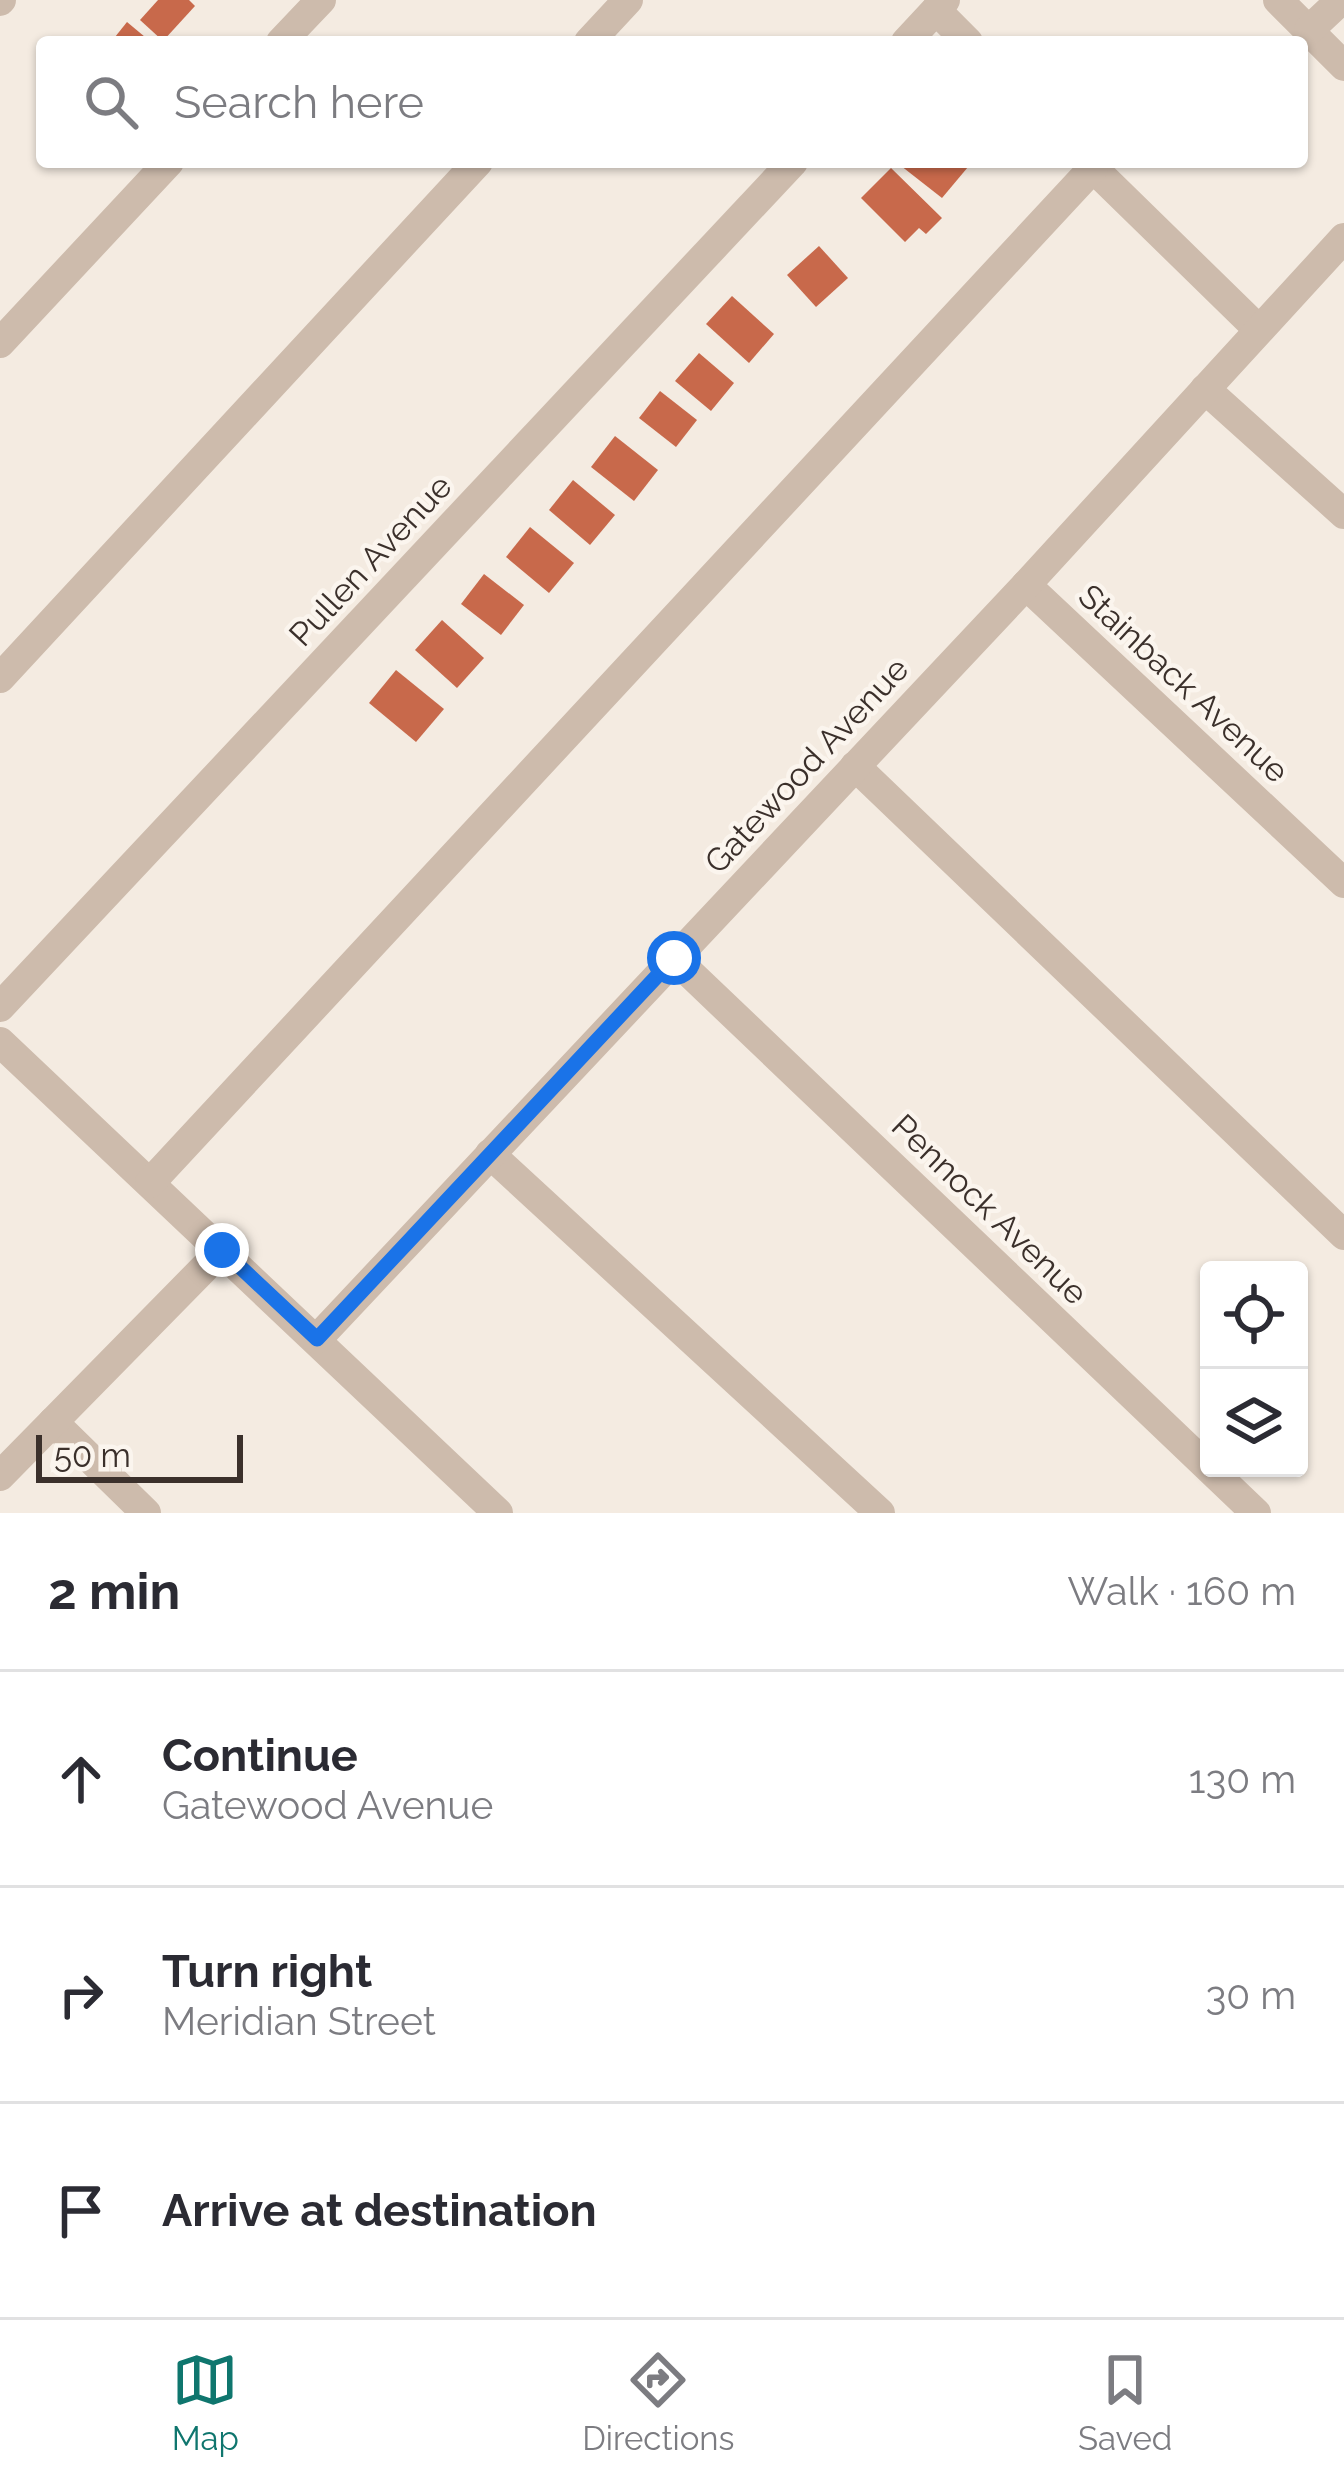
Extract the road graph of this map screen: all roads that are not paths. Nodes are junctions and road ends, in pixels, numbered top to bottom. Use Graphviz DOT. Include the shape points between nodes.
graph roads {
  1 [pos="320,0"];
  2 [pos="628,0"];
  3 [pos="1278,0"];
  4 [pos="1341,0"];
  5 [pos="940,5"];
  6 [pos="1309,31"];
  7 [pos="287,36"];
  8 [pos="595,36"];
  9 [pos="912,36"];
  10 [pos="963,36"];
  11 [pos="1344,66"];
  12 [pos="163,168"];
  13 [pos="472,168"];
  14 [pos="787,168"];
  15 [pos="1087,168"];
  16 [pos="1093,168"];
  17 [pos="1344,238"];
  18 [pos="1259,330"];
  19 [pos="0,343"];
  20 [pos="1205,389"];
  21 [pos="1344,514"];
  22 [pos="1027,585"];
  23 [pos="0,677"];
  24 [pos="855,766"];
  25 [pos="1344,883"];
  26 [pos="674,958"];
  27 [pos="0,1007"];
  28 [pos="0,1042"];
  29 [pos="490,1154"];
  30 [pos="150,1183"];
  31 [pos="1344,1235"];
  32 [pos="222,1250"];
  33 [pos="317,1339"];
  34 [pos="53,1422"];
  35 [pos="0,1476"];
  36 [pos="146,1513"];
  37 [pos="498,1513"];
  38 [pos="880,1513"];
  39 [pos="1256,1513"];
  1 -- 7 [label="street"];
  2 -- 8 [label="street"];
  3 -- 6 [label="street"];
  4 -- 6 [label="street"];
  5 -- 9 [label="street"];
  5 -- 10 [label="street"];
  6 -- 11 [label="street"];
  12 -- 19 [label="street"];
  13 -- 23 [label="street"];
  14 -- 27 [label="street, Pullen Avenue"];
  15 -- 30 [label="street"];
  16 -- 18 [label="street"];
  17 -- 18 [label="street, Gatewood Avenue"];
  18 -- 20 [label="street, Gatewood Avenue"];
  20 -- 21 [label="street"];
  20 -- 22 [label="street, Gatewood Avenue"];
  22 -- 24 [label="street, Gatewood Avenue"];
  22 -- 25 [label="street, Stainback Avenue"];
  24 -- 26 [label="street, Gatewood Avenue"];
  24 -- 31 [label="street"];
  26 -- 29 [label="street, Gatewood Avenue"];
  26 -- 39 [label="street, Pennock Avenue"];
  28 -- 30 [label="street"];
  29 -- 33 [label="street, Gatewood Avenue"];
  29 -- 38 [label="street"];
  30 -- 32 [label="street"];
  32 -- 33 [label="street"];
  32 -- 34 [label="street"];
  33 -- 37 [label="street"];
  34 -- 35 [label="street"];
  34 -- 36 [label="street"];
}
